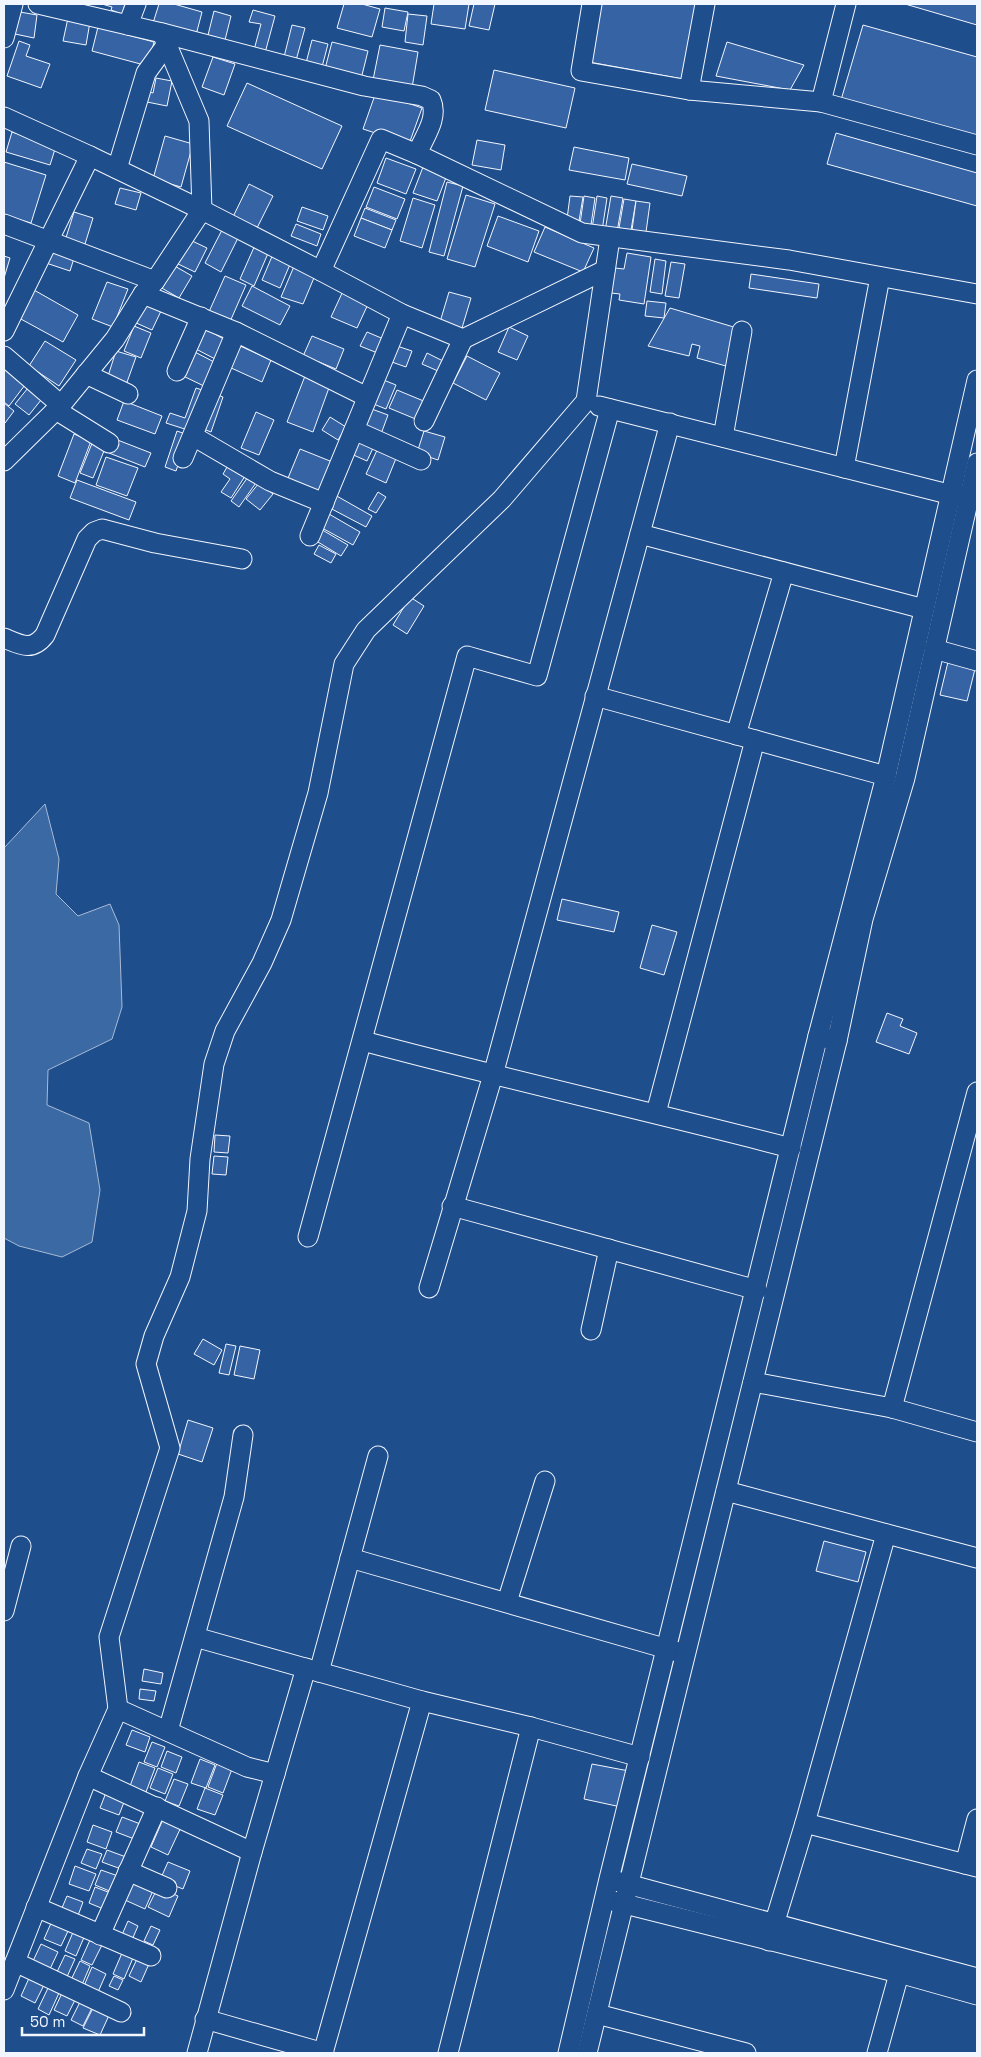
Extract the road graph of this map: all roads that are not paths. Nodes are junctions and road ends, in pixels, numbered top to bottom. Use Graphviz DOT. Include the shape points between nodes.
graph roads {
  1 [pos="13,4"];
  2 [pos="38,4"];
  3 [pos="136,4"];
  4 [pos="592,4"];
  5 [pos="705,4"];
  6 [pos="846,4"];
  7 [pos="128,25"];
  8 [pos="4,38"];
  9 [pos="165,39"];
  10 [pos="689,90"];
  11 [pos="821,102"];
  12 [pos="4,117"];
  13 [pos="977,145"];
  14 [pos="417,154"];
  15 [pos="90,156"];
  16 [pos="117,169"];
  17 [pos="202,210"];
  18 [pos="4,224"];
  19 [pos="610,238"];
  20 [pos="48,241"];
  21 [pos="605,270"];
  22 [pos="321,271"];
  23 [pos="880,277"];
  24 [pos="149,287"];
  25 [pos="977,294"];
  26 [pos="402,314"];
  27 [pos="201,317"];
  28 [pos="4,331"];
  29 [pos="742,331"];
  30 [pos="236,332"];
  31 [pos="463,338"];
  32 [pos="4,356"];
  33 [pos="177,372"];
  34 [pos="86,374"];
  35 [pos="977,380"];
  36 [pos="128,394"];
  37 [pos="367,397"];
  38 [pos="586,401"];
  39 [pos="59,407"];
  40 [pos="610,409"];
  41 [pos="424,421"];
  42 [pos="670,424"];
  43 [pos="354,430"];
  44 [pos="193,436"];
  45 [pos="723,437"];
  46 [pos="109,443"];
  47 [pos="183,458"];
  48 [pos="4,460"];
  49 [pos="421,460"];
  50 [pos="977,463"];
  51 [pos="844,468"];
  52 [pos="950,494"];
  53 [pos="969,499"];
  54 [pos="324,503"];
  55 [pos="640,534"];
  56 [pos="310,536"];
  57 [pos="242,559"];
  58 [pos="784,572"];
  59 [pos="924,609"];
  60 [pos="4,638"];
  61 [pos="934,650"];
  62 [pos="977,661"];
  63 [pos="595,696"];
  64 [pos="736,735"];
  65 [pos="755,740"];
  66 [pos="886,776"];
  67 [pos="857,917"];
  68 [pos="818,1036"];
  69 [pos="363,1041"];
  70 [pos="837,1041"];
  71 [pos="493,1075"];
  72 [pos="977,1092"];
  73 [pos="656,1113"];
  74 [pos="791,1148"];
  75 [pos="452,1206"];
  76 [pos="308,1237"];
  77 [pos="609,1249"];
  78 [pos="429,1288"];
  79 [pos="757,1290"];
  80 [pos="591,1330"];
  81 [pos="753,1382"];
  82 [pos="892,1408"];
  83 [pos="977,1432"];
  84 [pos="243,1435"];
  85 [pos="378,1456"];
  86 [pos="545,1481"];
  87 [pos="726,1491"];
  88 [pos="886,1534"];
  89 [pos="21,1546"];
  90 [pos="977,1557"];
  91 [pos="350,1558"];
  92 [pos="507,1602"];
  93 [pos="4,1611"];
  94 [pos="194,1637"];
  95 [pos="667,1649"];
  96 [pos="686,1654"];
  97 [pos="313,1670"];
  98 [pos="422,1701"];
  99 [pos="118,1709"];
  100 [pos="531,1727"];
  101 [pos="168,1731"];
  102 [pos="640,1757"];
  103 [pos="275,1774"];
  104 [pos="88,1776"];
  105 [pos="157,1807"];
  106 [pos="977,1819"];
  107 [pos="805,1823"];
  108 [pos="252,1852"];
  109 [pos="971,1866"];
  110 [pos="128,1871"];
  111 [pos="609,1879"];
  112 [pos="629,1884"];
  113 [pos="167,1888"];
  114 [pos="604,1899"];
  115 [pos="624,1904"];
  116 [pos="36,1907"];
  117 [pos="771,1932"];
  118 [pos="100,1936"];
  119 [pos="151,1956"];
  120 [pos="15,1962"];
  121 [pos="901,1966"];
  122 [pos="977,1978"];
  123 [pos="4,1990"];
  124 [pos="977,1995"];
  125 [pos="120,2012"];
  126 [pos="597,2014"];
  127 [pos="206,2019"];
  128 [pos="710,2049"];
  129 [pos="197,2053"];
  130 [pos="324,2053"];
  131 [pos="448,2053"];
  132 [pos="568,2053"];
  133 [pos="587,2053"];
  134 [pos="746,2053"];
  135 [pos="877,2053"];
  1 -- 8 [label="street"];
  2 -- 7 [label="street"];
  3 -- 7 [label="street"];
  4 -- 10 [label="street" via="582,71"];
  5 -- 10 [label="street"];
  6 -- 11 [label="street"];
  7 -- 9 [label="street"];
  9 -- 14 [label="street" via="431,100 434,116"];
  9 -- 16 [label="street" via="146,73"];
  9 -- 17 [label="street" via="199,121"];
  10 -- 11 [label="street"];
  11 -- 13 [label="street"];
  12 -- 15 [label="street"];
  14 -- 19 [label="street" via="582,234"];
  14 -- 22 [label="street" via="381,139"];
  15 -- 16 [label="street"];
  15 -- 20 [label="street"];
  16 -- 17 [label="street"];
  17 -- 22 [label="street"];
  17 -- 24 [label="street"];
  18 -- 20 [label="street"];
  19 -- 21 [label="street"];
  19 -- 23 [label="street" via="789,260"];
  20 -- 24 [label="street"];
  20 -- 28 [label="street"];
  21 -- 31 [label="street"];
  21 -- 38 [label="street"];
  22 -- 26 [label="street"];
  23 -- 25 [label="street"];
  23 -- 51 [label="street"];
  24 -- 27 [label="street"];
  24 -- 34 [label="street" via="115,339"];
  26 -- 31 [label="street"];
  26 -- 37 [label="street"];
  27 -- 30 [label="street"];
  27 -- 33 [label="street"];
  29 -- 45 [label="street"];
  30 -- 37 [label="street"];
  30 -- 44 [label="street"];
  31 -- 41 [label="street"];
  32 -- 39 [label="street"];
  34 -- 36 [label="street"];
  34 -- 39 [label="street"];
  35 -- 52 [label="street"];
  37 -- 43 [label="street"];
  38 -- 40 [label="street"];
  38 -- 99 [label="street" via="502,500 366,630 344,664 318,793 280,920 262,963 225,1031 214,1064 200,1158 197,1211 180,1277 154,1336 146,1364 170,1448 109,1637"];
  39 -- 46 [label="street"];
  39 -- 48 [label="street"];
  40 -- 42 [label="street"];
  40 -- 69 [label="street" via="537,676 467,656"];
  42 -- 45 [label="street"];
  42 -- 55 [label="street"];
  43 -- 49 [label="street"];
  43 -- 54 [label="street"];
  44 -- 47 [label="street"];
  44 -- 54 [label="street" via="270,481"];
  45 -- 51 [label="street"];
  50 -- 53 [label="street"];
  51 -- 52 [label="street"];
  52 -- 53 [label="street"];
  52 -- 59 [label="street"];
  53 -- 61 [label="street"];
  54 -- 56 [label="street"];
  55 -- 58 [label="street"];
  55 -- 63 [label="street"];
  57 -- 60 [label="street" via="155,543 102,529 87,539 39,643 21,645"];
  58 -- 59 [label="street"];
  58 -- 64 [label="street"];
  59 -- 66 [label="street"];
  61 -- 62 [label="street"];
  61 -- 67 [label="street" via="905,778"];
  63 -- 64 [label="street"];
  63 -- 71 [label="street"];
  64 -- 65 [label="street"];
  65 -- 66 [label="street"];
  65 -- 73 [label="street"];
  66 -- 67 [label="street"];
  67 -- 68 [label="street"];
  67 -- 70 [label="street"];
  68 -- 70 [label="street"];
  68 -- 74 [label="street"];
  69 -- 71 [label="street"];
  69 -- 76 [label="street"];
  70 -- 81 [label="street"];
  71 -- 73 [label="street"];
  71 -- 75 [label="street"];
  72 -- 82 [label="street"];
  73 -- 74 [label="street"];
  74 -- 79 [label="street"];
  75 -- 77 [label="street"];
  75 -- 78 [label="street"];
  77 -- 79 [label="street"];
  77 -- 80 [label="street"];
  79 -- 95 [label="street"];
  81 -- 82 [label="street"];
  81 -- 87 [label="street"];
  82 -- 83 [label="street"];
  84 -- 94 [label="street" via="234,1497"];
  85 -- 91 [label="street"];
  86 -- 92 [label="street"];
  87 -- 88 [label="street"];
  87 -- 96 [label="street"];
  88 -- 90 [label="street"];
  88 -- 107 [label="street"];
  89 -- 93 [label="street"];
  91 -- 92 [label="street"];
  91 -- 97 [label="street"];
  92 -- 95 [label="street"];
  94 -- 97 [label="street"];
  94 -- 101 [label="street"];
  95 -- 96 [label="street"];
  95 -- 102 [label="street"];
  96 -- 112 [label="street"];
  97 -- 98 [label="street"];
  97 -- 103 [label="street"];
  98 -- 100 [label="street"];
  98 -- 130 [label="street"];
  99 -- 101 [label="street"];
  99 -- 104 [label="street"];
  100 -- 102 [label="street"];
  100 -- 131 [label="street"];
  101 -- 103 [label="street" via="247,1767"];
  102 -- 111 [label="street"];
  103 -- 108 [label="street"];
  104 -- 105 [label="street"];
  104 -- 116 [label="street"];
  105 -- 108 [label="street"];
  105 -- 110 [label="street"];
  106 -- 109 [label="street"];
  107 -- 109 [label="street"];
  107 -- 117 [label="street"];
  108 -- 127 [label="street"];
  110 -- 113 [label="street"];
  110 -- 118 [label="street"];
  111 -- 112 [label="street"];
  111 -- 114 [label="street"];
  112 -- 115 [label="street"];
  112 -- 117 [label="street"];
  114 -- 115 [label="street"];
  114 -- 132 [label="street"];
  115 -- 117 [label="street"];
  115 -- 126 [label="street"];
  116 -- 118 [label="street"];
  116 -- 120 [label="street"];
  117 -- 121 [label="street"];
  118 -- 119 [label="street"];
  120 -- 123 [label="street"];
  120 -- 125 [label="street"];
  121 -- 122 [label="street"];
  121 -- 124 [label="street"];
  121 -- 135 [label="street"];
  126 -- 128 [label="street"];
  126 -- 133 [label="street"];
  127 -- 129 [label="street"];
  127 -- 130 [label="street"];
  128 -- 134 [label="street"];
}
